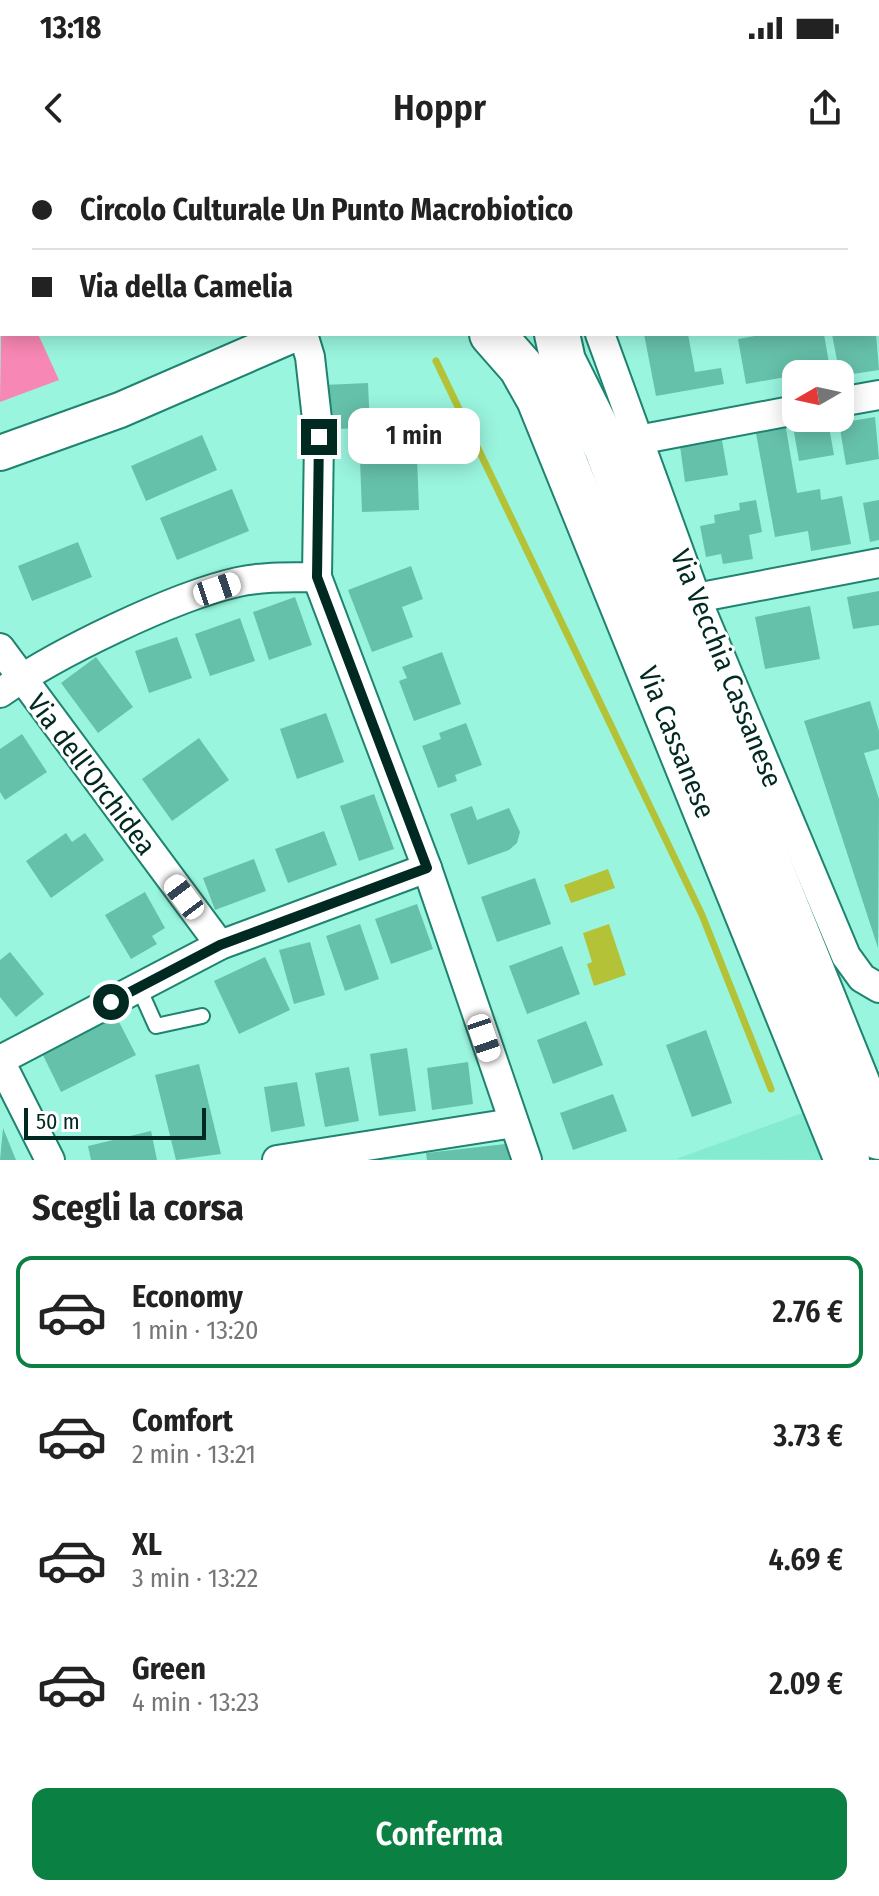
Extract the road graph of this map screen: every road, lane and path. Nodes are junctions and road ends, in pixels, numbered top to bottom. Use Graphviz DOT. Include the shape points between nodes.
graph roads {
  1 [pos="290,336"];
  2 [pos="304,336"];
  3 [pos="494,336"];
  4 [pos="557,336"];
  5 [pos="601,336"];
  6 [pos="879,395"];
  7 [pos="854,399"];
  8 [pos="782,413"];
  9 [pos="638,440"];
  10 [pos="0,453"];
  11 [pos="879,563"];
  12 [pos="317,577"];
  13 [pos="696,598"];
  14 [pos="0,648"];
  15 [pos="11,686"];
  16 [pos="427,868"];
  17 [pos="220,945"];
  18 [pos="139,988"];
  19 [pos="879,988"];
  20 [pos="202,1016"];
  21 [pos="0,1060"];
  22 [pos="513,1123"];
  23 [pos="879,1137"];
  24 [pos="313,1157"];
  25 [pos="50,1160"];
  26 [pos="277,1160"];
  27 [pos="527,1160"];
  28 [pos="847,1160"];
  1 -- 10 [label="street" via="120,410"];
  2 -- 12 [label="street" via="319,437"];
  3 -- 28 [label="main road, Via Cassanese" via="521,367 539,399"];
  4 -- 23 [label="main road, Via Cassanese" via="563,361 607,449"];
  5 -- 9 [label="street, Via Vecchia Cassanese"];
  6 -- 7 [label="street"];
  8 -- 9 [label="street"];
  9 -- 13 [label="street, Via Vecchia Cassanese"];
  11 -- 13 [label="street"];
  12 -- 15 [label="street" via="239,581 173,604"];
  12 -- 16 [label="street"];
  13 -- 19 [label="street, Via Vecchia Cassanese" via="846,956 862,978"];
  14 -- 15 [label="street, Via dell'Orchidea"];
  15 -- 17 [label="street, Via dell'Orchidea"];
  16 -- 17 [label="street"];
  16 -- 22 [label="street"];
  17 -- 18 [label="street"];
  18 -- 20 [label="lane" via="156,1026"];
  18 -- 21 [label="street"];
  21 -- 25 [label="street"];
  22 -- 24 [label="street"];
  22 -- 27 [label="street"];
  24 -- 26 [label="street"];
}
